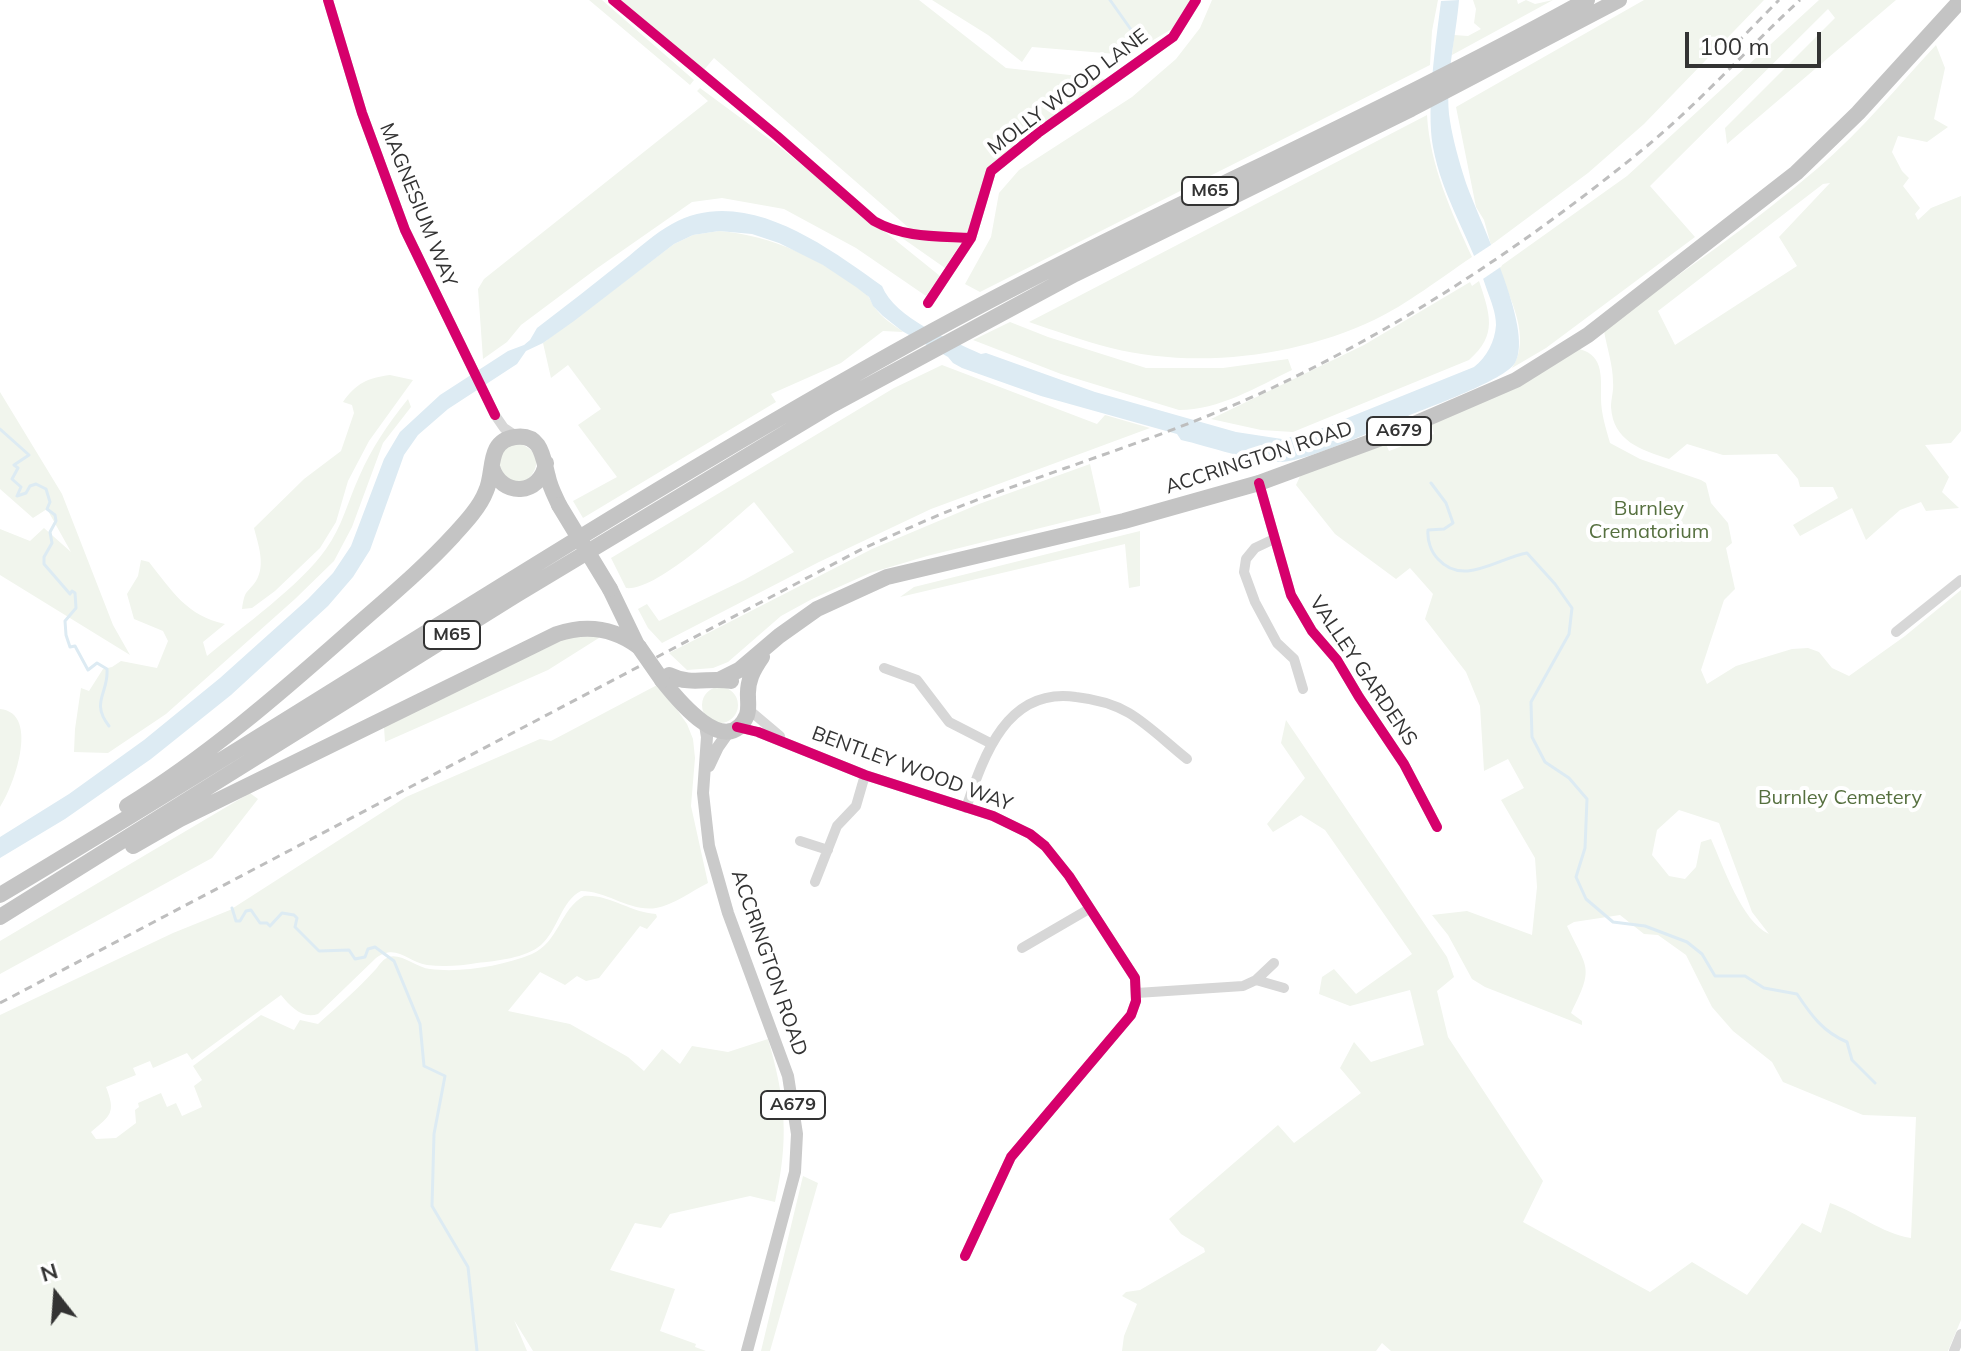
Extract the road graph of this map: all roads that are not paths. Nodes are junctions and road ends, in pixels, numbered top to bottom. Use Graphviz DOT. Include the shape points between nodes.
graph roads {
  1 [pos="328,0"];
  2 [pos="1196,0"];
  3 [pos="1587,0"];
  4 [pos="1619,0"];
  5 [pos="1959,4"];
  6 [pos="1475,68"];
  7 [pos="1016,296"];
  8 [pos="929,300"];
  9 [pos="495,415"];
  10 [pos="516,436"];
  11 [pos="493,460"];
  12 [pos="546,463"];
  13 [pos="1259,483"];
  14 [pos="526,490"];
  15 [pos="559,505"];
  16 [pos="1274,539"];
  17 [pos="1961,580"];
  18 [pos="1896,632"];
  19 [pos="775,640"];
  20 [pos="643,649"];
  21 [pos="884,668"];
  22 [pos="666,678"];
  23 [pos="717,680"];
  24 [pos="1303,689"];
  25 [pos="748,704"];
  26 [pos="703,723"];
  27 [pos="733,729"];
  28 [pos="992,744"];
  29 [pos="795,746"];
  30 [pos="1187,759"];
  31 [pos="706,773"];
  32 [pos="865,775"];
  33 [pos="966,808"];
  34 [pos="1437,827"];
  35 [pos="800,841"];
  36 [pos="828,850"];
  37 [pos="815,882"];
  38 [pos="0,885"];
  39 [pos="0,895"];
  40 [pos="1089,909"];
  41 [pos="0,920"];
  42 [pos="1022,948"];
  43 [pos="1274,963"];
  44 [pos="1256,980"];
  45 [pos="1284,988"];
  46 [pos="1137,993"];
  47 [pos="965,1256"];
  48 [pos="1961,1334"];
  49 [pos="747,1351"];
  50 [pos="1954,1351"];
  1 -- 9 [label="street, MAGNESIUM WAY" via="380,168 427,280"];
  2 -- 8 [label="street, MOLLY WOOD LANE" via="1173,37 991,171 971,238"];
  3 -- 6 [label="highway, M65"];
  4 -- 6 [label="highway, M65"];
  5 -- 13 [label="highway, ACCRINGTON ROAD / A679" via="1796,173 1588,335 1516,380"];
  6 -- 7 [label="highway, M65"];
  7 -- 39 [label="highway, M65" via="895,352 644,498"];
  7 -- 41 [label="highway, M65" via="624,529"];
  9 -- 10 [label="street, MAGNESIUM WAY"];
  9 -- 11 [label="street, MAGNESIUM WAY"];
  10 -- 11 [label="highway" via="504,441"];
  10 -- 12 [label="highway" via="538,444"];
  11 -- 14 [label="highway" via="494,476 508,488"];
  11 -- 38 [label="highway" via="487,491 454,535 240,725 158,787"];
  12 -- 14 [label="highway" via="540,480"];
  12 -- 15 [label="highway"];
  13 -- 16 [label="street, VALLEY GARDENS"];
  13 -- 19 [label="highway, ACCRINGTON ROAD / A679" via="887,577 817,609"];
  14 -- 15 [label="highway"];
  15 -- 20 [label="highway, bridge"];
  16 -- 24 [label="street" via="1255,548 1244,572 1277,643 1294,659"];
  16 -- 34 [label="street, VALLEY GARDENS" via="1291,595 1404,764"];
  17 -- 18 [label="street"];
  19 -- 23 [label="highway, ACCRINGTON ROAD / A679" via="739,670"];
  19 -- 25 [label="highway, ACCRINGTON ROAD / A679" via="752,671"];
  20 -- 22 [label="highway, bridge"];
  20 -- 41 [label="highway" via="599,628 557,634 180,819"];
  21 -- 28 [label="street" via="917,680 949,722"];
  22 -- 23 [label="highway"];
  22 -- 26 [label="highway" via="685,708"];
  23 -- 25 [label="highway" via="738,684"];
  23 -- 26 [label="highway, A679" via="705,685 697,699"];
  25 -- 27 [label="highway, A679"];
  25 -- 29 [label="street, BENTLEY WOOD WAY" via="765,725"];
  26 -- 27 [label="highway" via="721,732"];
  26 -- 31 [label="main road, ACCRINGTON ROAD / A679"];
  27 -- 29 [label="street, BENTLEY WOOD WAY"];
  27 -- 31 [label="main road, ACCRINGTON ROAD / A679"];
  28 -- 30 [label="street" via="1015,713 1058,694 1098,700 1129,713"];
  28 -- 33 [label="street"];
  29 -- 32 [label="street, BENTLEY WOOD WAY"];
  31 -- 49 [label="main road, ACCRINGTON ROAD / A679" via="704,811 714,866 788,1076 797,1134 795,1172"];
  32 -- 33 [label="street, BENTLEY WOOD WAY"];
  32 -- 36 [label="street" via="856,806 837,826"];
  33 -- 40 [label="street, BENTLEY WOOD WAY" via="1015,825 1045,846"];
  35 -- 36 [label="street"];
  36 -- 37 [label="street"];
  40 -- 42 [label="street"];
  40 -- 46 [label="street, BENTLEY WOOD WAY" via="1135,978"];
  43 -- 44 [label="street"];
  44 -- 45 [label="street"];
  44 -- 46 [label="street" via="1243,986"];
  46 -- 47 [label="street" via="1131,1015 1011,1157"];
  48 -- 50 [label="street"];
}
